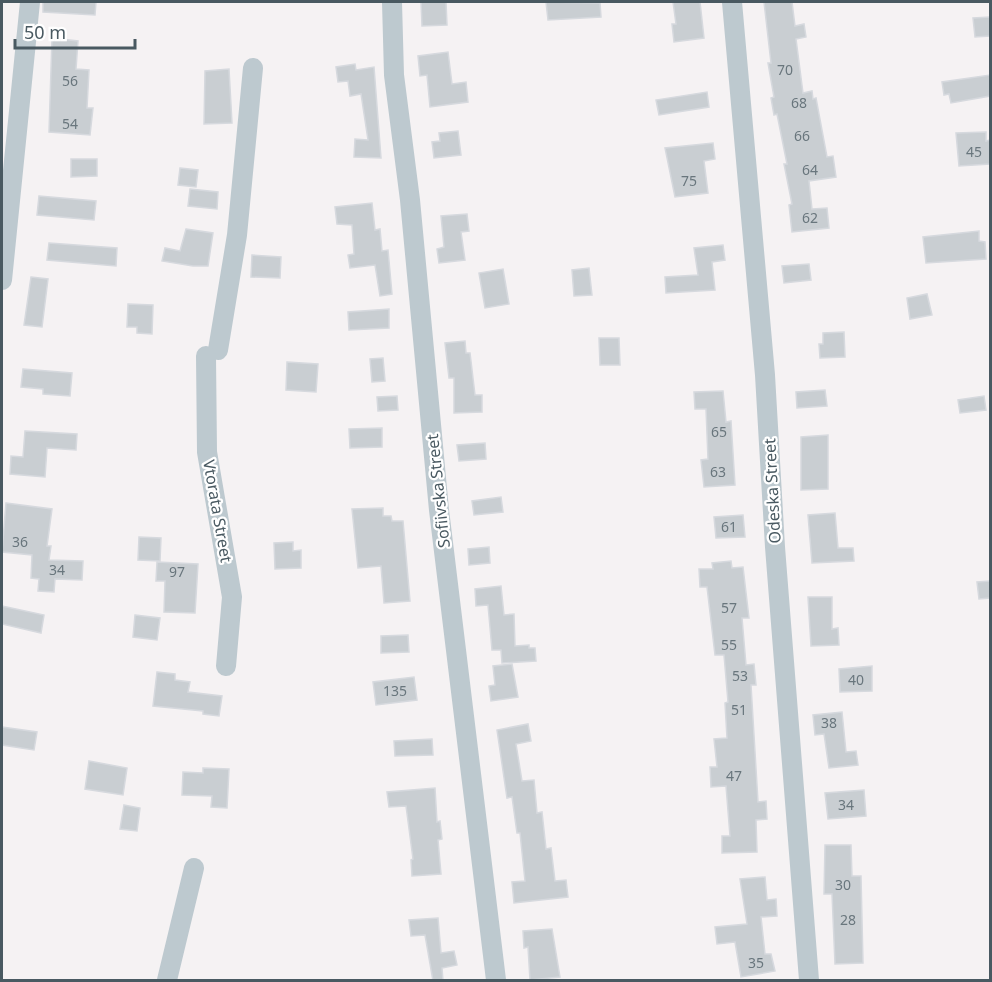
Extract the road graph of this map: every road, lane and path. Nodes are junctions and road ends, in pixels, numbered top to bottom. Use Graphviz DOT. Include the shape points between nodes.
graph roads {
  1 [pos="30,2"];
  2 [pos="392,2"];
  3 [pos="732,2"];
  4 [pos="253,68"];
  5 [pos="2,280"];
  6 [pos="226,666"];
  7 [pos="194,868"];
  8 [pos="167,981"];
  9 [pos="496,981"];
  10 [pos="808,981"];
  1 -- 5 [label="street"];
  2 -- 9 [label="street, Sofiivska Street" via="394,75 410,200 439,510"];
  3 -- 10 [label="street, Odeska Street" via="765,375"];
  4 -- 6 [label="street, Vtorata Street" via="237,235 212,353 207,453 232,597"];
  7 -- 8 [label="street"];
}
